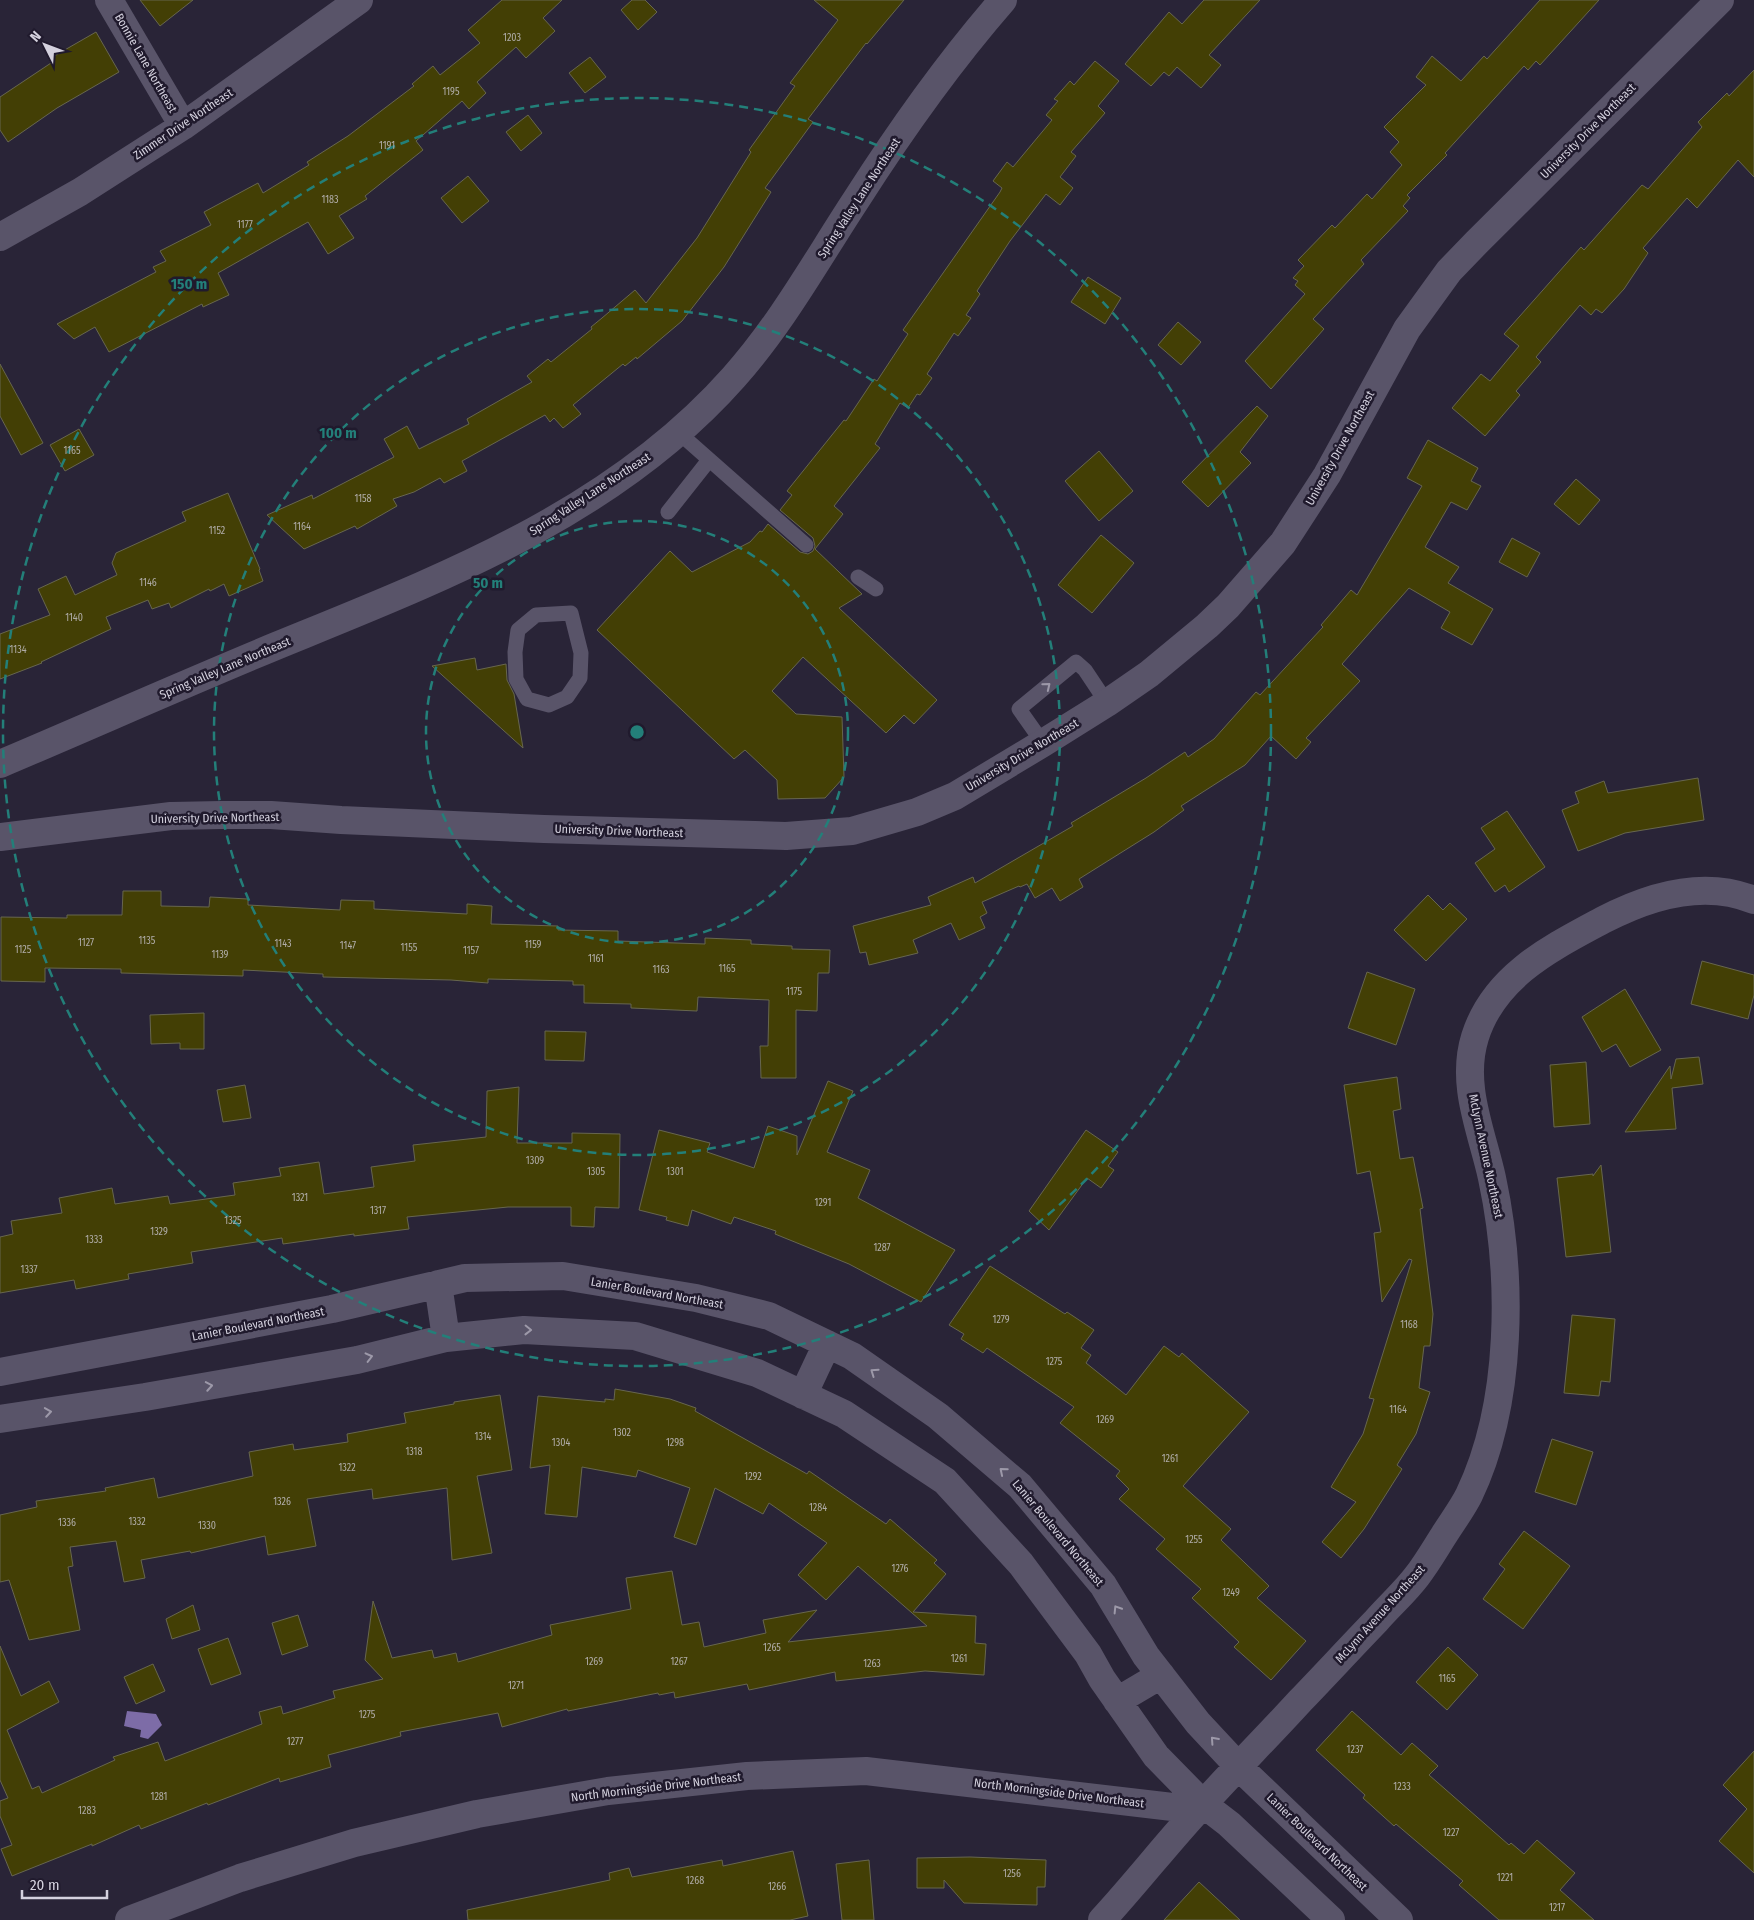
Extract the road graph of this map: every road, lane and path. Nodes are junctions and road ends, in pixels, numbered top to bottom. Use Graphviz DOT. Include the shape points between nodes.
graph roads {
  1 [pos="109,0"];
  2 [pos="359,0"];
  3 [pos="1003,0"];
  4 [pos="1720,0"];
  5 [pos="182,126"];
  6 [pos="0,237"];
  7 [pos="678,432"];
  8 [pos="709,460"];
  9 [pos="668,512"];
  10 [pos="806,544"];
  11 [pos="858,578"];
  12 [pos="876,589"];
  13 [pos="516,679"];
  14 [pos="1107,702"];
  15 [pos="1044,743"];
  16 [pos="0,764"];
  17 [pos="0,838"];
  18 [pos="1754,900"];
  19 [pos="438,1284"];
  20 [pos="446,1338"];
  21 [pos="827,1344"];
  22 [pos="0,1372"];
  23 [pos="803,1395"];
  24 [pos="0,1419"];
  25 [pos="1161,1675"];
  26 [pos="1117,1701"];
  27 [pos="1239,1767"];
  28 [pos="1201,1807"];
  29 [pos="129,1920"];
  30 [pos="1102,1920"];
  31 [pos="1331,1920"];
  32 [pos="1399,1920"];
  1 -- 5 [label="street, Bonnie Lane Northeast"];
  2 -- 5 [label="street, Zimmer Drive Northeast"];
  3 -- 7 [label="street, Spring Valley Lane Northeast" via="932,90 876,169 780,319 733,378"];
  4 -- 14 [label="street, University Drive Northeast" via="1450,271 1407,329 1327,475 1283,543 1257,575 1207,626 1149,674"];
  5 -- 6 [label="street, Zimmer Drive Northeast" via="80,192"];
  7 -- 8 [label="lane"];
  7 -- 16 [label="street, Spring Valley Lane Northeast" via="605,487 552,521 479,560"];
  8 -- 9 [label="lane"];
  8 -- 10 [label="lane"];
  11 -- 12 [label="lane"];
  13 -- 13 [label="lane" via="527,699 549,705 567,697 580,678 581,653 572,613 536,615 518,630"];
  14 -- 15 [label="street, University Drive Northeast"];
  15 -- 14 [label="lane, one-way" via="1019,709 1076,662"];
  15 -- 17 [label="street, University Drive Northeast" via="955,796 917,812 852,830 819,834 786,836 544,829 221,815 171,816"];
  18 -- 27 [label="street, McLynn Avenue Northeast" via="1720,891 1689,890 1628,907 1522,968 1509,980 1484,1015 1475,1036 1471,1078 1475,1120 1500,1222 1505,1331 1497,1407 1480,1468 1468,1496 1418,1575"];
  19 -- 20 [label="street"];
  19 -- 21 [label="street, Lanier Boulevard Northeast" via="466,1278 563,1276 696,1298 770,1316"];
  19 -- 22 [label="street, Lanier Boulevard Northeast" via="332,1309"];
  20 -- 23 [label="street, one-way" via="524,1330 634,1336 757,1373"];
  24 -- 20 [label="street, one-way" via="357,1360"];
  21 -- 23 [label="street"];
  25 -- 21 [label="street, Lanier Boulevard Northeast, one-way" via="1102,1585 1020,1486 938,1416 852,1356"];
  23 -- 26 [label="street" via="844,1414 945,1481 1021,1564 1088,1654"];
  25 -- 26 [label="street"];
  27 -- 25 [label="street, Lanier Boulevard Northeast, one-way" via="1198,1723"];
  26 -- 28 [label="street" via="1156,1756"];
  27 -- 28 [label="street, McLynn Avenue Northeast"];
  27 -- 32 [label="street, Lanier Boulevard Northeast"];
  28 -- 29 [label="street, North Morningside Drive Northeast" via="866,1771 729,1778 608,1791 476,1814 354,1843 250,1875"];
  28 -- 30 [label="street, McLynn Avenue Northeast"];
  28 -- 31 [label="street" via="1229,1824"];
}
